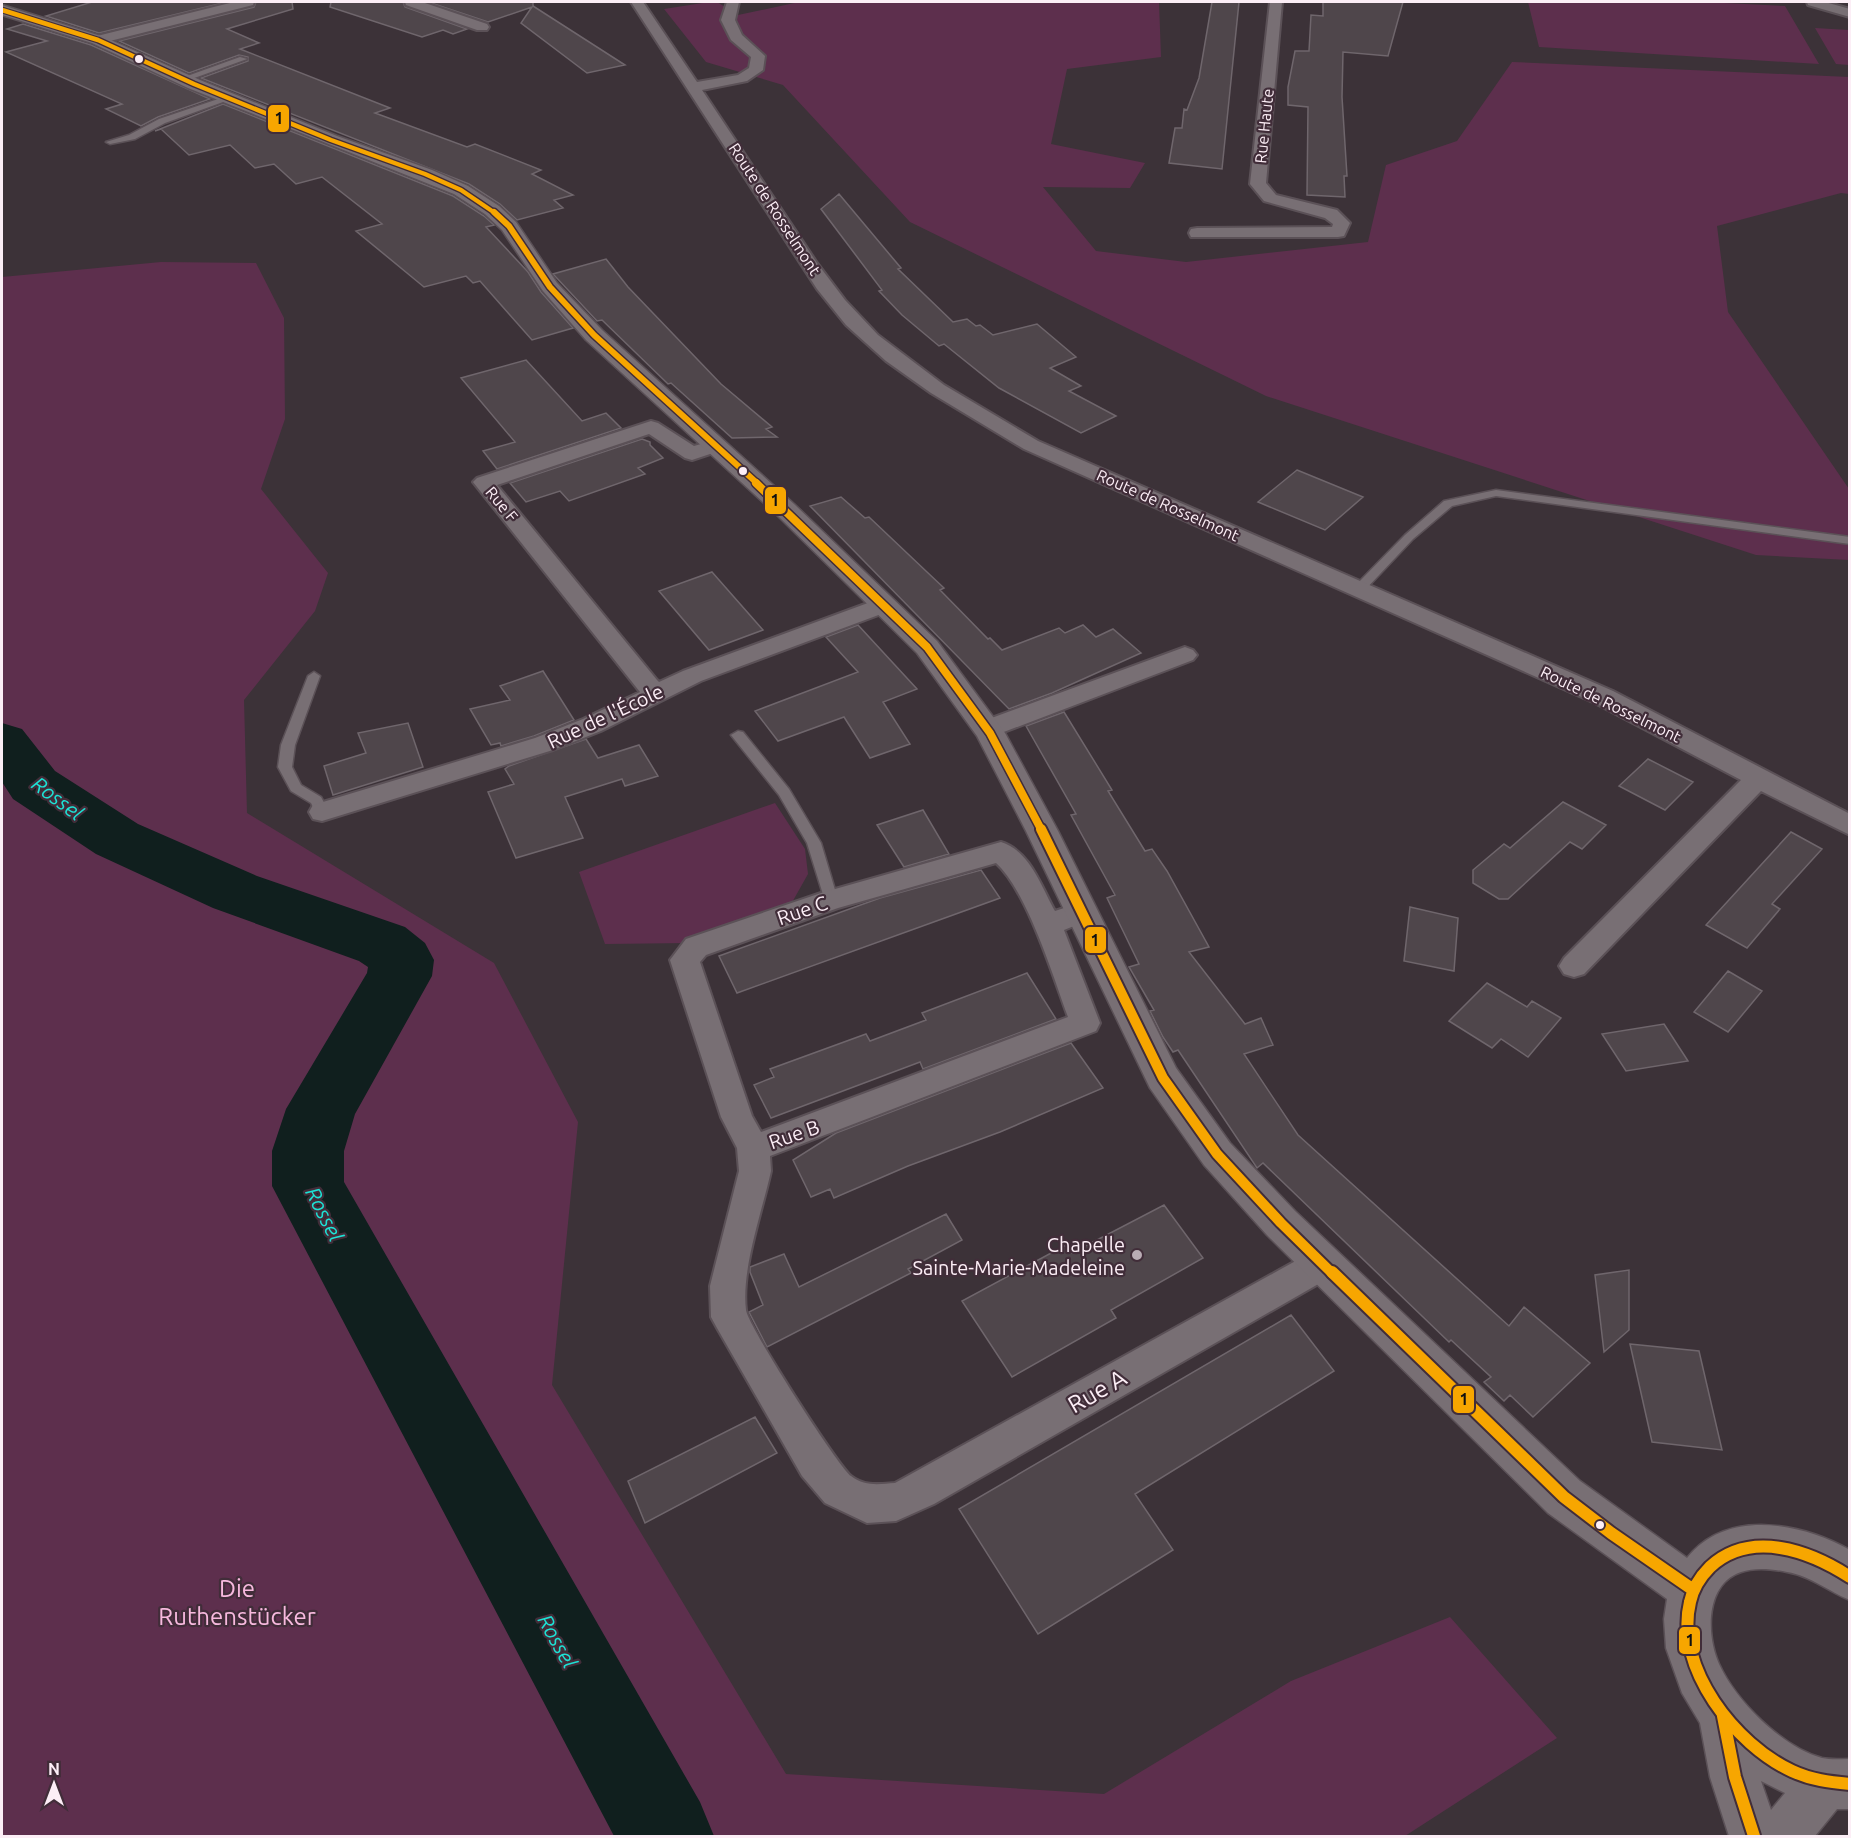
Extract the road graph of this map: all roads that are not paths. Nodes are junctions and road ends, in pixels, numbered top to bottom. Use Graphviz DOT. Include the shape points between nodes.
graph roads {
  1 [pos="248,2"];
  2 [pos="411,2"];
  3 [pos="637,2"];
  4 [pos="733,2"];
  5 [pos="1276,2"];
  6 [pos="1813,2"];
  7 [pos="1846,9"];
  8 [pos="2,10"];
  9 [pos="482,27"];
  10 [pos="98,40"];
  11 [pos="243,59"];
  12 [pos="183,79"];
  13 [pos="694,87"];
  14 [pos="230,98"];
  15 [pos="110,142"];
  16 [pos="1197,233"];
  17 [pos="715,446"];
  18 [pos="1850,541"];
  19 [pos="1359,589"];
  20 [pos="884,605"];
  21 [pos="1185,655"];
  22 [pos="314,676"];
  23 [pos="656,692"];
  24 [pos="987,729"];
  25 [pos="738,735"];
  26 [pos="1756,779"];
  27 [pos="322,812"];
  28 [pos="1850,826"];
  29 [pos="831,900"];
  30 [pos="1082,915"];
  31 [pos="1047,923"];
  32 [pos="1574,966"];
  33 [pos="753,1148"];
  34 [pos="1322,1264"];
  35 [pos="867,1504"];
  36 [pos="1850,1577"];
  37 [pos="1692,1589"];
  38 [pos="1723,1716"];
  39 [pos="1838,1784"];
  40 [pos="1754,1836"];
  41 [pos="1782,1836"];
  1 -- 10 [label="street"];
  2 -- 9 [label="street"];
  3 -- 13 [label="street, Route de Rosselmont"];
  4 -- 13 [label="street" via="728,20 736,36 758,56 756,70 742,78"];
  5 -- 16 [label="street, Rue Haute" via="1258,184 1270,198 1331,214 1342,224 1338,232"];
  6 -- 7 [label="street"];
  8 -- 10 [label="main road"];
  10 -- 12 [label="main road"];
  11 -- 12 [label="lane"];
  12 -- 14 [label="main road"];
  13 -- 19 [label="street, Route de Rosselmont" via="822,281 853,321 948,397 1031,446"];
  14 -- 15 [label="lane"];
  14 -- 17 [label="main road" via="425,174 479,200 509,226 572,313"];
  17 -- 20 [label="main road"];
  17 -- 23 [label="street, Rue F" via="692,453 651,427 484,482"];
  18 -- 19 [label="lane" via="1496,493 1448,503"];
  19 -- 26 [label="street, Route de Rosselmont" via="1604,697"];
  20 -- 23 [label="street, Rue de l'École"];
  20 -- 24 [label="main road" via="927,647"];
  21 -- 24 [label="street"];
  22 -- 27 [label="lane" via="288,745 285,767 296,788 315,800"];
  23 -- 27 [label="street, Rue de l'École" via="544,744"];
  24 -- 30 [label="main road"];
  25 -- 29 [label="lane" via="784,792 814,843"];
  26 -- 28 [label="street, Route de Rosselmont"];
  26 -- 32 [label="street"];
  29 -- 31 [label="street, Rue C" via="1001,852 1016,865"];
  29 -- 33 [label="street, Rue C" via="696,947 685,960 737,1117"];
  30 -- 31 [label="street"];
  30 -- 34 [label="main road" via="1163,1078 1217,1154"];
  31 -- 33 [label="street, Rue B" via="1085,1023"];
  33 -- 35 [label="street, Rue B" via="755,1171 727,1286 729,1317 815,1463 838,1490"];
  34 -- 35 [label="street, Rue A" via="921,1491 896,1502"];
  34 -- 37 [label="main road" via="1564,1497"];
  36 -- 37 [label="main road" via="1834,1565 1789,1548 1748,1546 1714,1561"];
  37 -- 38 [label="main road" via="1686,1628 1697,1672"];
  38 -- 39 [label="main road" via="1752,1746 1788,1771"];
  38 -- 40 [label="main road" via="1735,1777"];
  39 -- 41 [label="main road"];
}
